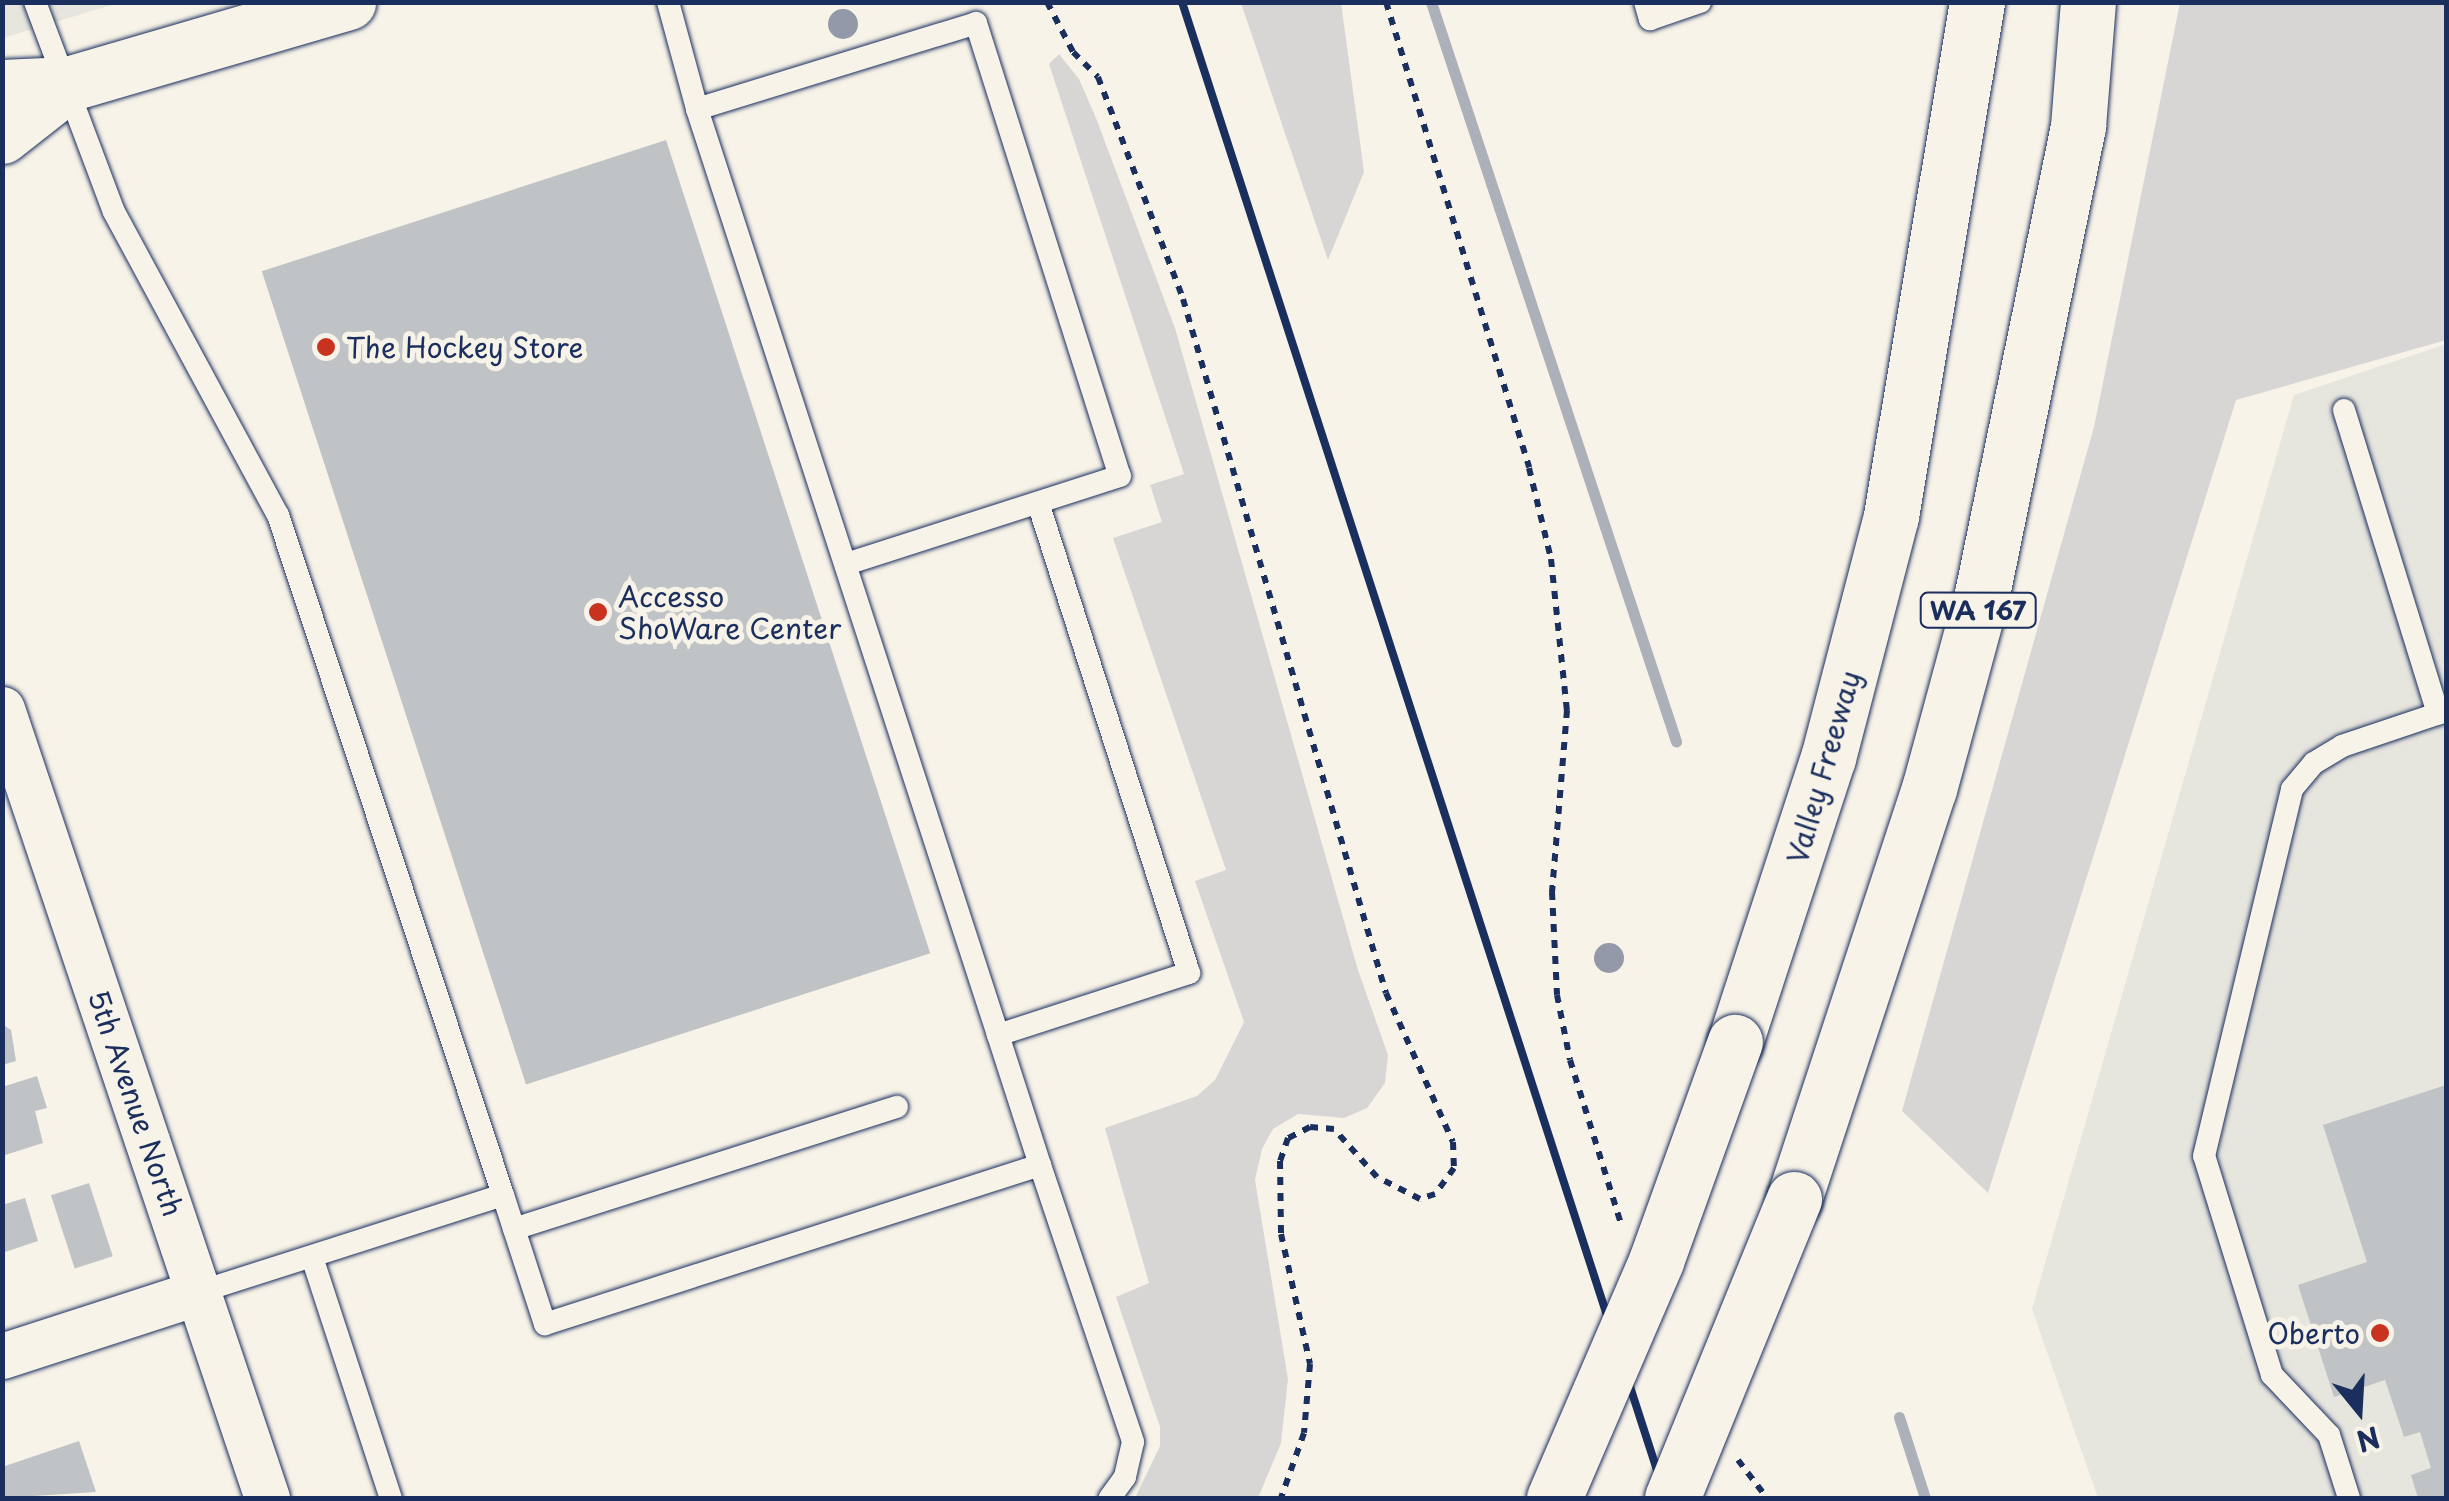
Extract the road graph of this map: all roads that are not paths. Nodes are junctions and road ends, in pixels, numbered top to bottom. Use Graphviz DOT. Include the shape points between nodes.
graph roads {
  1 [pos="36,2"];
  2 [pos="348,2"];
  3 [pos="668,2"];
  4 [pos="1645,2"];
  5 [pos="1700,2"];
  6 [pos="1977,2"];
  7 [pos="2088,2"];
  8 [pos="68,84"];
  9 [pos="2,86"];
  10 [pos="697,109"];
  11 [pos="2,136"];
  12 [pos="2344,410"];
  13 [pos="1038,503"];
  14 [pos="846,564"];
  15 [pos="2,709"];
  16 [pos="2442,712"];
  17 [pos="998,1035"];
  18 [pos="897,1107"];
  19 [pos="1040,1164"];
  20 [pos="503,1195"];
  21 [pos="514,1229"];
  22 [pos="312,1256"];
  23 [pos="199,1292"];
  24 [pos="2,1356"];
  25 [pos="267,1498"];
  26 [pos="391,1498"];
  27 [pos="1110,1498"];
  28 [pos="1554,1498"];
  29 [pos="1672,1498"];
  30 [pos="2349,1498"];
  1 -- 8 [label="lane"];
  2 -- 8 [label="main road"];
  3 -- 10 [label="lane"];
  4 -- 5 [label="lane" via="1650,18"];
  6 -- 28 [label="main road, Valley Freeway, bridge" via="1891,516 1828,758 1656,1261"];
  7 -- 29 [label="main road, WA 167, bridge" via="2078,126 1982,594 1928,790 1794,1199"];
  8 -- 9 [label="main road"];
  8 -- 11 [label="main road"];
  8 -- 20 [label="lane" via="114,212 278,515"];
  10 -- 13 [label="lane" via="976,22 1120,476"];
  10 -- 14 [label="lane"];
  12 -- 16 [label="lane"];
  13 -- 14 [label="lane"];
  13 -- 17 [label="lane" via="1189,974"];
  14 -- 17 [label="lane"];
  15 -- 23 [label="street, 5th Avenue North"];
  16 -- 30 [label="lane" via="2342,746 2314,763 2292,789 2204,1156 2272,1375 2329,1435"];
  17 -- 19 [label="lane"];
  18 -- 21 [label="lane"];
  19 -- 21 [label="lane" via="545,1324"];
  19 -- 27 [label="lane" via="1133,1442 1126,1477"];
  20 -- 21 [label="lane"];
  20 -- 22 [label="lane"];
  22 -- 23 [label="lane"];
  22 -- 26 [label="lane"];
  23 -- 24 [label="street"];
  23 -- 25 [label="street, 5th Avenue North"];
}
